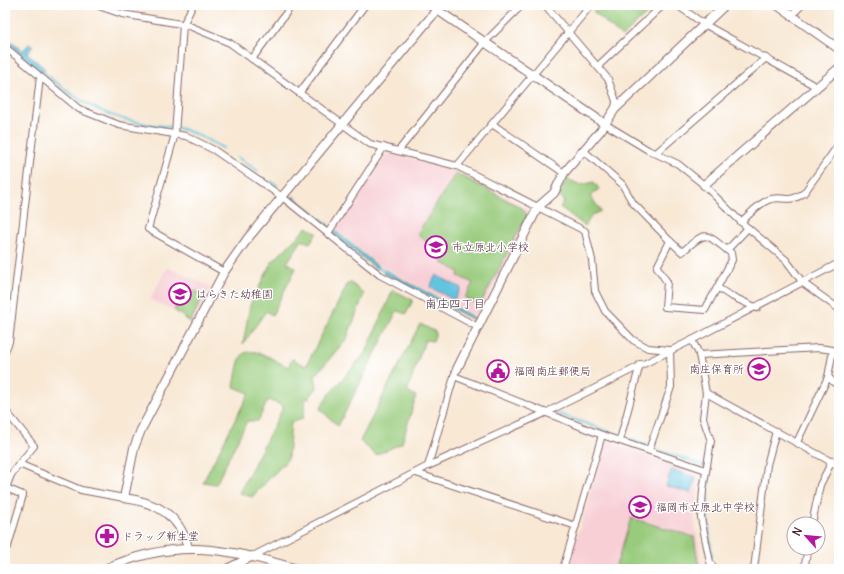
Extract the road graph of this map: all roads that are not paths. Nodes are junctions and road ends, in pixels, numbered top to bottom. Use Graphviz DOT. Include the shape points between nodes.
graph roads {
  1 [pos="96,5"];
  2 [pos="193,5"];
  3 [pos="364,5"];
  4 [pos="522,5"];
  5 [pos="545,5"];
  6 [pos="591,5"];
  7 [pos="662,5"];
  8 [pos="677,5"];
  9 [pos="725,5"];
  10 [pos="776,5"];
  11 [pos="802,5"];
  12 [pos="291,6"];
  13 [pos="436,7"];
  14 [pos="791,16"];
  15 [pos="704,24"];
  16 [pos="183,25"];
  17 [pos="567,32"];
  18 [pos="485,42"];
  19 [pos="5,47"];
  20 [pos="839,49"];
  21 [pos="766,58"];
  22 [pos="252,59"];
  23 [pos="598,66"];
  24 [pos="839,68"];
  25 [pos="532,75"];
  26 [pos="40,77"];
  27 [pos="817,87"];
  28 [pos="300,92"];
  29 [pos="615,109"];
  30 [pos="343,123"];
  31 [pos="492,124"];
  32 [pos="605,124"];
  33 [pos="175,134"];
  34 [pos="839,144"];
  35 [pos="384,147"];
  36 [pos="399,150"];
  37 [pos="584,151"];
  38 [pos="656,153"];
  39 [pos="457,166"];
  40 [pos="564,173"];
  41 [pos="704,185"];
  42 [pos="281,196"];
  43 [pos="538,207"];
  44 [pos="741,222"];
  45 [pos="748,228"];
  46 [pos="328,233"];
  47 [pos="670,241"];
  48 [pos="727,250"];
  49 [pos="839,263"];
  50 [pos="224,272"];
  51 [pos="803,282"];
  52 [pos="718,288"];
  53 [pos="757,308"];
  54 [pos="839,310"];
  55 [pos="478,328"];
  56 [pos="692,340"];
  57 [pos="670,350"];
  58 [pos="5,351"];
  59 [pos="699,355"];
  60 [pos="640,364"];
  61 [pos="456,373"];
  62 [pos="828,377"];
  63 [pos="839,387"];
  64 [pos="706,393"];
  65 [pos="5,410"];
  66 [pos="545,413"];
  67 [pos="776,431"];
  68 [pos="602,435"];
  69 [pos="620,440"];
  70 [pos="797,442"];
  71 [pos="650,447"];
  72 [pos="832,461"];
  73 [pos="19,464"];
  74 [pos="428,466"];
  75 [pos="839,466"];
  76 [pos="706,467"];
  77 [pos="416,473"];
  78 [pos="124,498"];
  79 [pos="814,516"];
  80 [pos="576,526"];
  81 [pos="5,546"];
  82 [pos="188,548"];
  83 [pos="253,556"];
  84 [pos="806,556"];
  85 [pos="105,569"];
  86 [pos="227,569"];
  87 [pos="297,569"];
  88 [pos="564,569"];
  89 [pos="714,569"];
  90 [pos="754,569"];
  91 [pos="804,569"];
  1 -- 16 [label="street" via="122,14"];
  2 -- 16 [label="street"];
  3 -- 28 [label="street"];
  4 -- 18 [label="street"];
  5 -- 17 [label="street"];
  6 -- 17 [label="street"];
  7 -- 23 [label="street"];
  8 -- 15 [label="street"];
  9 -- 15 [label="street"];
  10 -- 14 [label="street"];
  11 -- 14 [label="street"];
  12 -- 22 [label="street"];
  13 -- 18 [label="street"];
  13 -- 30 [label="street"];
  14 -- 20 [label="street"];
  15 -- 21 [label="street"];
  15 -- 29 [label="street"];
  16 -- 22 [label="street" via="230,43"];
  16 -- 33 [label="street"];
  17 -- 23 [label="street"];
  17 -- 25 [label="street"];
  18 -- 25 [label="street"];
  18 -- 36 [label="street"];
  19 -- 26 [label="street"];
  21 -- 27 [label="street"];
  21 -- 38 [label="street"];
  22 -- 28 [label="street"];
  23 -- 29 [label="street" via="608,79 616,100"];
  24 -- 27 [label="street"];
  25 -- 31 [label="street"];
  25 -- 32 [label="street"];
  26 -- 33 [label="street" via="80,109 119,125"];
  26 -- 58 [label="street" via="9,342"];
  27 -- 41 [label="street"];
  28 -- 30 [label="street"];
  29 -- 32 [label="street"];
  30 -- 35 [label="street" via="370,144"];
  30 -- 42 [label="street"];
  31 -- 39 [label="street"];
  31 -- 40 [label="street"];
  32 -- 37 [label="street"];
  32 -- 38 [label="street"];
  33 -- 42 [label="street" via="186,136 214,150"];
  33 -- 50 [label="street" via="148,229"];
  34 -- 44 [label="street" via="804,193 786,200 767,200"];
  35 -- 36 [label="street"];
  35 -- 46 [label="street"];
  36 -- 39 [label="street"];
  37 -- 40 [label="street"];
  37 -- 47 [label="street" via="622,184 633,203"];
  38 -- 41 [label="street" via="678,164"];
  39 -- 43 [label="street"];
  40 -- 43 [label="street" via="554,193"];
  41 -- 44 [label="street"];
  42 -- 46 [label="street"];
  42 -- 50 [label="street"];
  43 -- 55 [label="street"];
  43 -- 57 [label="street" via="584,231 592,260 595,291 605,310 633,340 648,348"];
  44 -- 45 [label="street"];
  45 -- 48 [label="street"];
  45 -- 51 [label="street" via="786,260"];
  46 -- 55 [label="street" via="380,275"];
  47 -- 48 [label="street" via="682,252 701,236 709,235"];
  47 -- 52 [label="street" via="657,267 667,282 665,307 705,310"];
  48 -- 52 [label="street" via="731,253 732,260"];
  49 -- 51 [label="street"];
  50 -- 78 [label="street" via="141,430 134,448"];
  51 -- 53 [label="street"];
  51 -- 54 [label="street"];
  52 -- 53 [label="street"];
  53 -- 56 [label="street"];
  55 -- 61 [label="street"];
  56 -- 57 [label="street"];
  56 -- 59 [label="street"];
  57 -- 60 [label="street"];
  57 -- 71 [label="street" via="671,387"];
  59 -- 62 [label="street" via="819,348 833,350"];
  59 -- 64 [label="street"];
  60 -- 66 [label="street"];
  60 -- 69 [label="street"];
  61 -- 66 [label="street"];
  61 -- 74 [label="street"];
  62 -- 63 [label="street"];
  62 -- 70 [label="street"];
  64 -- 67 [label="street"];
  64 -- 76 [label="street" via="703,418 711,441"];
  65 -- 73 [label="street" via="34,446"];
  66 -- 68 [label="street"];
  66 -- 74 [label="street"];
  67 -- 70 [label="street"];
  67 -- 90 [label="street" via="767,465"];
  68 -- 69 [label="street"];
  68 -- 80 [label="street"];
  69 -- 71 [label="street"];
  70 -- 72 [label="street"];
  71 -- 76 [label="street"];
  72 -- 75 [label="street"];
  72 -- 79 [label="street" via="820,485"];
  73 -- 78 [label="street" via="81,490"];
  73 -- 81 [label="street" via="6,488 23,496 8,546"];
  74 -- 77 [label="street"];
  76 -- 89 [label="street" via="701,518 710,562"];
  77 -- 80 [label="street"];
  77 -- 83 [label="street"];
  78 -- 82 [label="street" via="144,501 176,521"];
  80 -- 88 [label="street"];
  82 -- 83 [label="street" via="213,549"];
  82 -- 85 [label="street" via="154,552"];
  83 -- 86 [label="street"];
  83 -- 87 [label="street"];
  84 -- 91 [label="street"];
}
